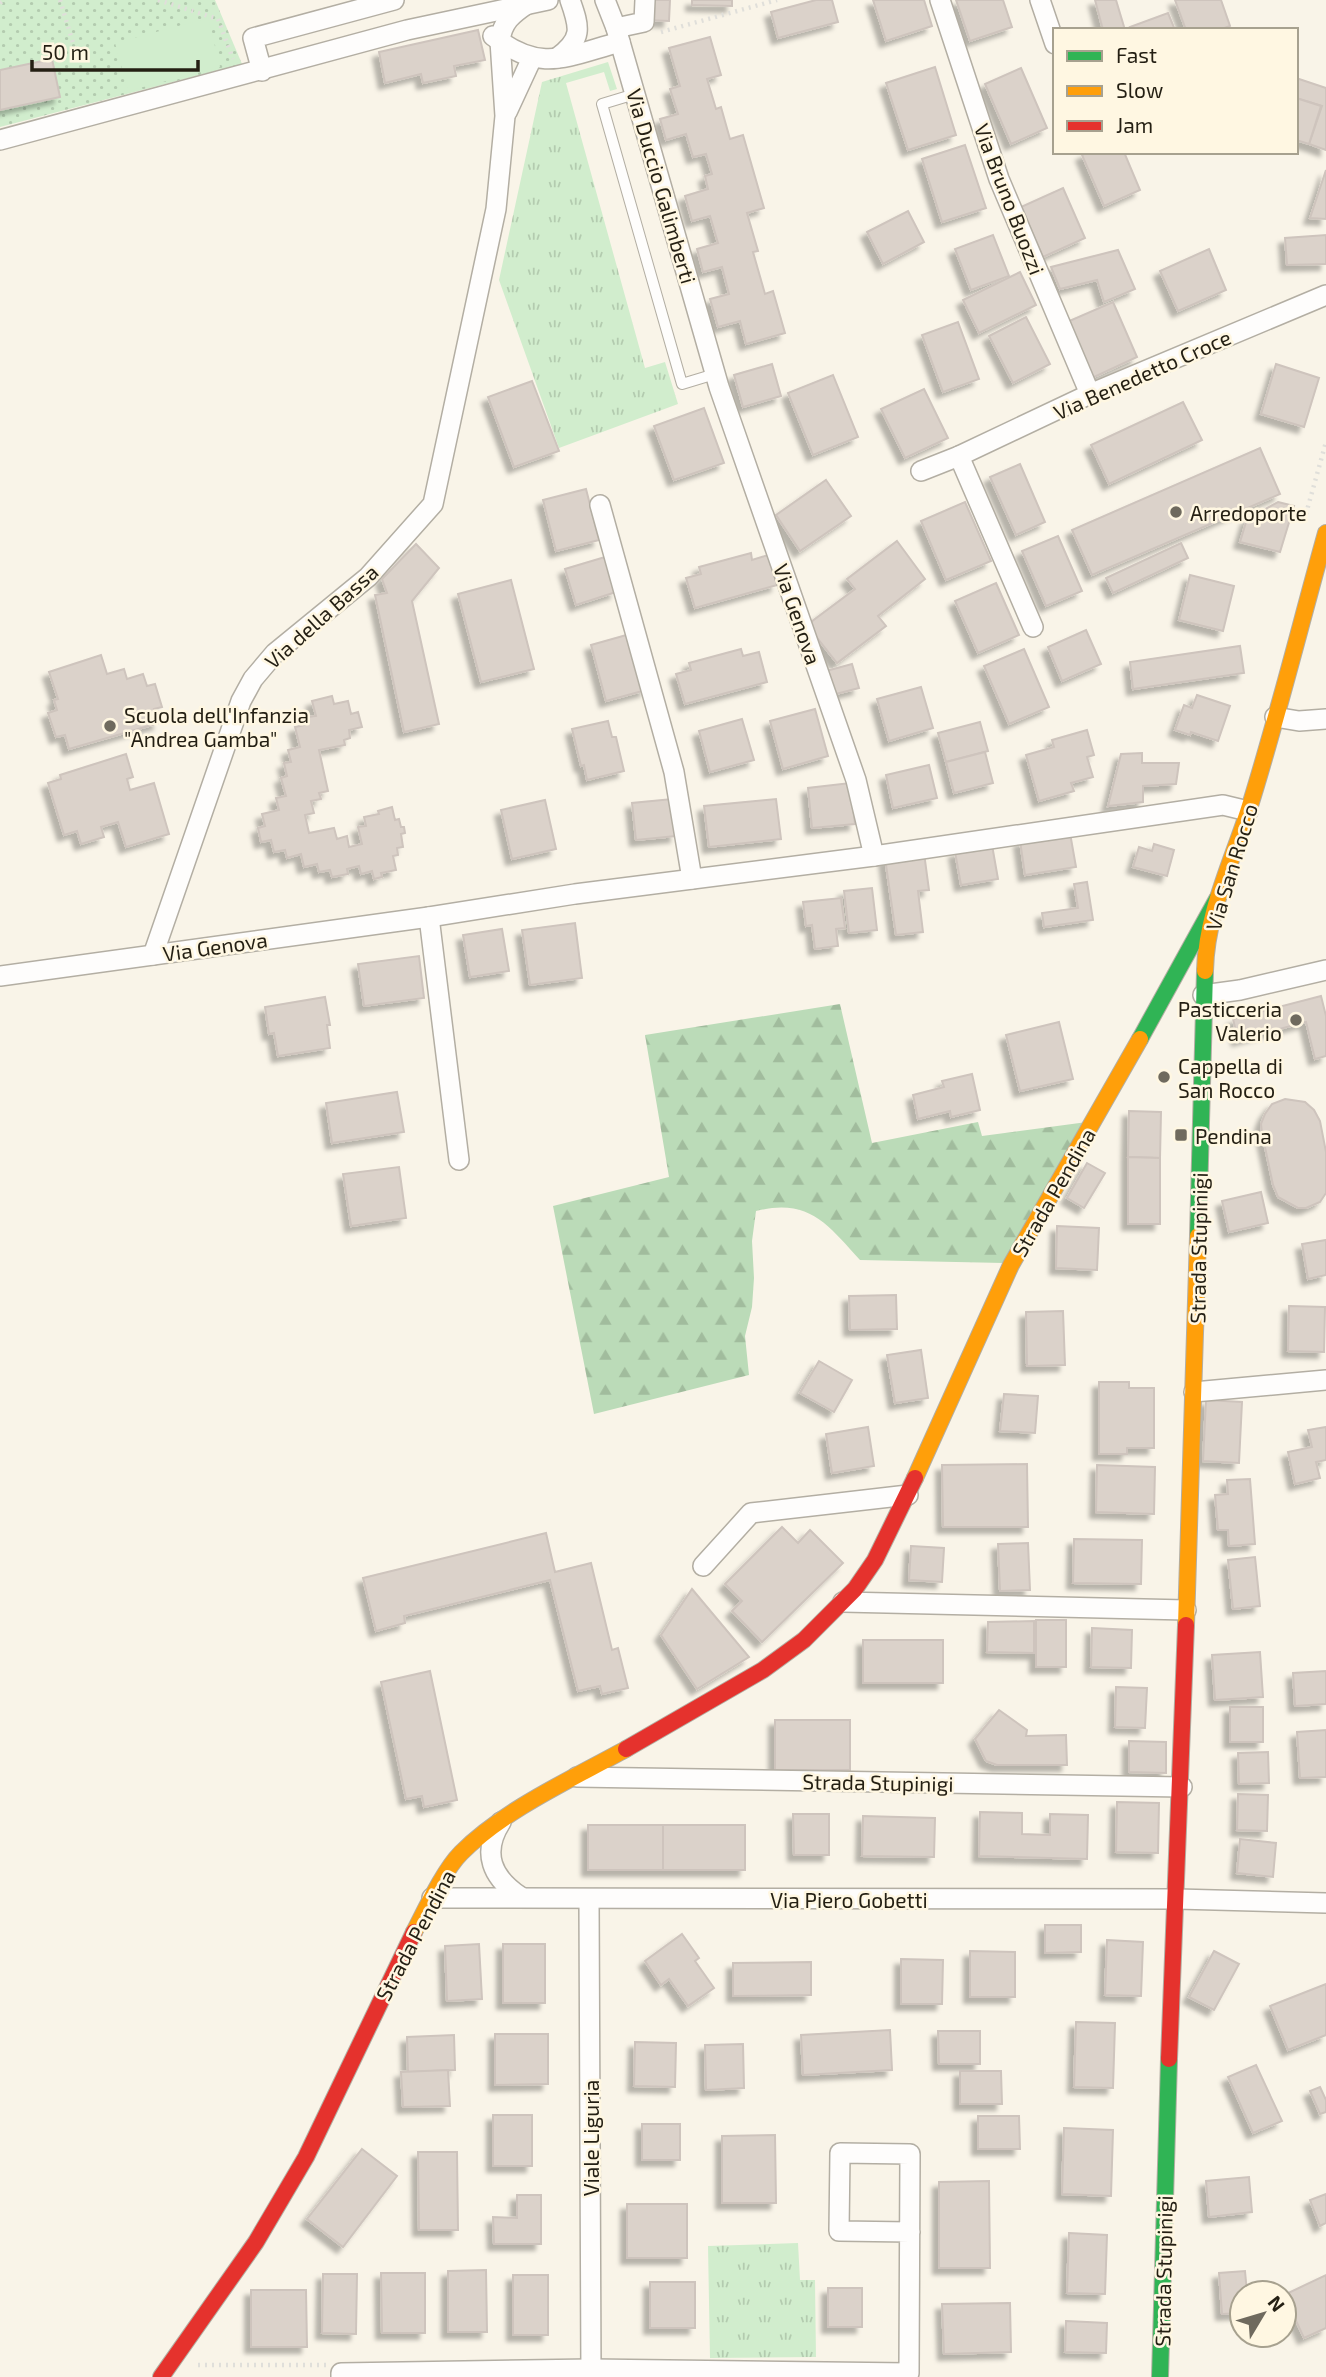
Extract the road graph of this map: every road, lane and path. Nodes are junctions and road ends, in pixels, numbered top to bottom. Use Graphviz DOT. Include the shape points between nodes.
graph roads {
  1 [pos="60,0"];
  2 [pos="158,0"];
  3 [pos="395,0"];
  4 [pos="548,0"];
  5 [pos="570,0"];
  6 [pos="605,0"];
  7 [pos="645,0"];
  8 [pos="778,0"];
  9 [pos="940,0"];
  10 [pos="1040,0"];
  11 [pos="527,4"];
  12 [pos="481,14"];
  13 [pos="407,30"];
  14 [pos="660,33"];
  15 [pos="618,35"];
  16 [pos="1053,38"];
  17 [pos="500,41"];
  18 [pos="76,52"];
  19 [pos="532,58"];
  20 [pos="557,59"];
  21 [pos="251,73"];
  22 [pos="635,94"];
  23 [pos="505,116"];
  24 [pos="0,141"];
  25 [pos="1326,295"];
  26 [pos="716,374"];
  27 [pos="1090,394"];
  28 [pos="959,456"];
  29 [pos="921,471"];
  30 [pos="600,505"];
  31 [pos="1326,533"];
  32 [pos="1034,627"];
  33 [pos="1275,717"];
  34 [pos="1326,719"];
  35 [pos="1248,811"];
  36 [pos="874,856"];
  37 [pos="692,879"];
  38 [pos="1217,899"];
  39 [pos="429,917"];
  40 [pos="153,954"];
  41 [pos="1326,970"];
  42 [pos="0,976"];
  43 [pos="1203,995"];
  44 [pos="1201,1104"];
  45 [pos="459,1160"];
  46 [pos="1326,1380"];
  47 [pos="1195,1392"];
  48 [pos="908,1494"];
  49 [pos="703,1566"];
  50 [pos="843,1602"];
  51 [pos="1186,1610"];
  52 [pos="574,1777"];
  53 [pos="1182,1787"];
  54 [pos="503,1819"];
  55 [pos="521,1897"];
  56 [pos="432,1898"];
  57 [pos="589,1899"];
  58 [pos="1177,1899"];
  59 [pos="1326,1903"];
  60 [pos="910,2232"];
  61 [pos="165,2371"];
  62 [pos="591,2373"];
  63 [pos="341,2375"];
  64 [pos="1160,2377"];
  1 -- 18 [label="path"];
  2 -- 21 [label="path" via="218,19"];
  3 -- 13 [label="street"];
  3 -- 21 [label="street" via="253,38"];
  4 -- 11 [label="street"];
  5 -- 20 [label="street" via="578,31 575,42"];
  6 -- 15 [label="street, Via Duccio Galimberti"];
  7 -- 15 [label="street" via="644,22"];
  8 -- 14 [label="path"];
  9 -- 27 [label="street, Via Bruno Buozzi" via="999,179"];
  10 -- 16 [label="street"];
  11 -- 12 [label="street"];
  11 -- 17 [label="street" via="507,20"];
  12 -- 13 [label="street"];
  12 -- 17 [label="street" via="485,26"];
  13 -- 21 [label="street"];
  15 -- 20 [label="street"];
  15 -- 22 [label="street, Via Duccio Galimberti"];
  17 -- 19 [label="street"];
  17 -- 23 [label="street, Via della Bassa"];
  19 -- 20 [label="street"];
  19 -- 23 [label="street, Via della Bassa"];
  21 -- 24 [label="street"];
  22 -- 26 [label="street, Via Duccio Galimberti"];
  22 -- 26 [label="lane" via="602,104 682,384"];
  23 -- 40 [label="street, Via della Bassa" via="496,209 433,504 368,577 275,653 253,679 241,701"];
  25 -- 27 [label="street, Via Benedetto Croce"];
  26 -- 36 [label="street, Via Genova" via="856,780"];
  27 -- 28 [label="street, Via Benedetto Croce"];
  28 -- 29 [label="street, Via Benedetto Croce"];
  28 -- 32 [label="street"];
  30 -- 37 [label="street" via="674,772"];
  31 -- 33 [label="street, Via San Rocco"];
  33 -- 34 [label="street"];
  33 -- 35 [label="street, Via San Rocco"];
  35 -- 36 [label="street, Via Genova" via="1223,805"];
  35 -- 38 [label="street, Via San Rocco"];
  36 -- 37 [label="street, Via Genova"];
  37 -- 39 [label="street, Via Genova"];
  38 -- 43 [label="street, Via San Rocco" via="1205,955"];
  38 -- 48 [label="street, Strada Pendina" via="1011,1265"];
  39 -- 40 [label="street, Via Genova"];
  39 -- 45 [label="street"];
  40 -- 42 [label="street, Via Genova"];
  41 -- 43 [label="street"];
  43 -- 44 [label="street, Via San Rocco"];
  44 -- 47 [label="street, Strada Stupinigi"];
  46 -- 47 [label="street"];
  47 -- 51 [label="street, Strada Stupinigi"];
  48 -- 49 [label="street" via="751,1513"];
  48 -- 50 [label="street, Strada Pendina" via="876,1559"];
  50 -- 51 [label="street"];
  50 -- 52 [label="street, Strada Pendina" via="804,1640 763,1670"];
  51 -- 53 [label="street, Strada Stupinigi"];
  52 -- 53 [label="street, Strada Stupinigi"];
  52 -- 54 [label="street, Strada Pendina"];
  53 -- 58 [label="street, Strada Stupinigi"];
  54 -- 55 [label="street" via="493,1839 492,1863 499,1879"];
  54 -- 56 [label="street, Strada Pendina" via="460,1854"];
  55 -- 56 [label="street, Via Piero Gobetti"];
  55 -- 57 [label="street, Via Piero Gobetti"];
  56 -- 61 [label="street, Strada Pendina" via="306,2157 256,2242"];
  57 -- 58 [label="street, Via Piero Gobetti"];
  57 -- 62 [label="street, Viale Liguria"];
  58 -- 59 [label="street, Via Piero Gobetti"];
  58 -- 64 [label="street, Strada Stupinigi"];
  60 -- 60 [label="street" via="910,2154 840,2153 839,2231"];
  60 -- 62 [label="street" via="909,2373"];
  61 -- 63 [label="path" via="325,2364"];
  62 -- 63 [label="street"];
}
